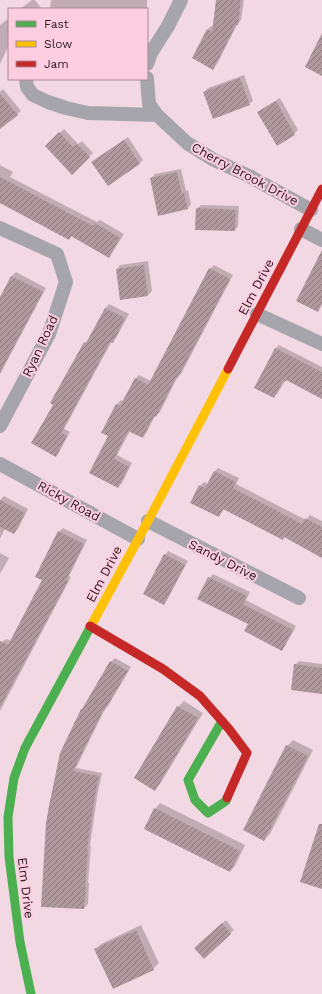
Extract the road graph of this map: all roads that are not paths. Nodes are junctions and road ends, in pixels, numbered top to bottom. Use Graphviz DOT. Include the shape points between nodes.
graph roads {
  1 [pos="181,0"];
  2 [pos="148,57"];
  3 [pos="26,80"];
  4 [pos="147,80"];
  5 [pos="157,116"];
  6 [pos="322,189"];
  7 [pos="311,210"];
  8 [pos="0,228"];
  9 [pos="301,228"];
  10 [pos="322,240"];
  11 [pos="257,314"];
  12 [pos="322,344"];
  13 [pos="0,426"];
  14 [pos="0,464"];
  15 [pos="148,521"];
  16 [pos="138,539"];
  17 [pos="299,598"];
  18 [pos="90,626"];
  19 [pos="222,721"];
  20 [pos="4,858"];
  21 [pos="31,994"];
  1 -- 2 [label="street"];
  3 -- 5 [label="street" via="27,87 33,95 66,108 88,113"];
  4 -- 5 [label="street, Cherry Brook Drive" via="149,104"];
  5 -- 7 [label="street, Cherry Brook Drive" via="187,143 214,160"];
  6 -- 7 [label="street, Elm Drive"];
  7 -- 9 [label="street, Elm Drive"];
  8 -- 13 [label="street, Ryan Road" via="57,254 66,282 49,334"];
  9 -- 10 [label="street"];
  9 -- 11 [label="street, Elm Drive"];
  11 -- 12 [label="street"];
  11 -- 15 [label="street, Elm Drive"];
  14 -- 16 [label="street, Ricky Road"];
  15 -- 16 [label="street, Elm Drive"];
  15 -- 17 [label="street, Sandy Drive"];
  16 -- 18 [label="street, Elm Drive"];
  18 -- 19 [label="street" via="163,669 200,696"];
  18 -- 20 [label="street, Elm Drive" via="25,748 14,778"];
  19 -- 19 [label="street" via="188,780 195,800 208,812 226,801 247,754"];
  20 -- 21 [label="street, Elm Drive"];
}
